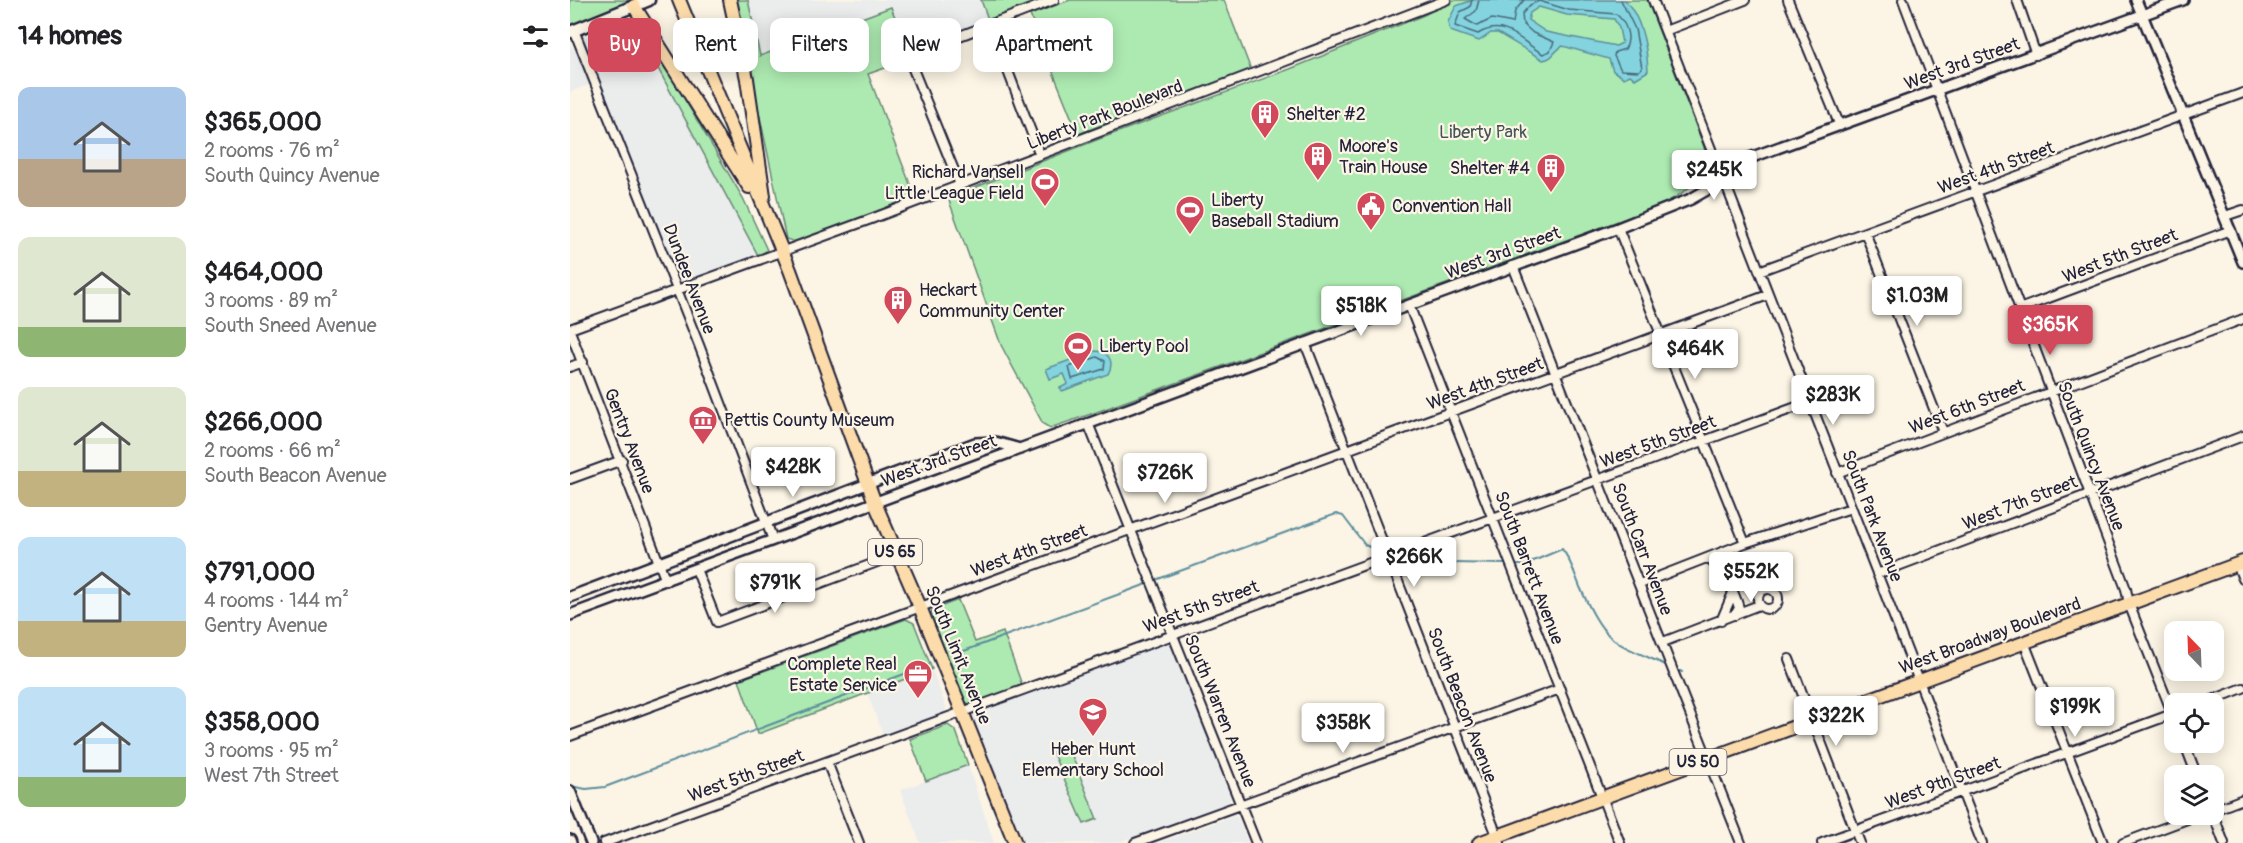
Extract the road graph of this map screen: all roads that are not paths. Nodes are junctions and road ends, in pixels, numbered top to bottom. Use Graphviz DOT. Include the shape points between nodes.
graph roads {
  1 [pos="649,0"];
  2 [pos="679,0"];
  3 [pos="730,0"];
  4 [pos="1054,0"];
  5 [pos="1446,0"];
  6 [pos="1653,0"];
  7 [pos="1745,0"];
  8 [pos="1788,0"];
  9 [pos="1903,0"];
  10 [pos="2017,0"];
  11 [pos="2136,0"];
  12 [pos="2183,0"];
  13 [pos="634,6"];
  14 [pos="2142,15"];
  15 [pos="1006,18"];
  16 [pos="572,31"];
  17 [pos="973,31"];
  18 [pos="1665,31"];
  19 [pos="2036,55"];
  20 [pos="1008,72"];
  21 [pos="1938,91"];
  22 [pos="2243,93"];
  23 [pos="2184,115"];
  24 [pos="1840,126"];
  25 [pos="1040,155"];
  26 [pos="1722,176"];
  27 [pos="960,185"];
  28 [pos="1976,191"];
  29 [pos="2243,210"];
  30 [pos="767,215"];
  31 [pos="2225,216"];
  32 [pos="1618,228"];
  33 [pos="2231,230"];
  34 [pos="1865,232"];
  35 [pos="783,251"];
  36 [pos="2243,262"];
  37 [pos="1513,266"];
  38 [pos="1759,270"];
  39 [pos="678,290"];
  40 [pos="1768,296"];
  41 [pos="1409,305"];
  42 [pos="2019,309"];
  43 [pos="2243,319"];
  44 [pos="570,330"];
  45 [pos="1661,335"];
  46 [pos="1305,343"];
  47 [pos="583,362"];
  48 [pos="570,367"];
  49 [pos="1557,373"];
  50 [pos="2050,392"];
  51 [pos="1810,402"];
  52 [pos="1452,412"];
  53 [pos="1088,423"];
  54 [pos="1943,432"];
  55 [pos="2243,436"];
  56 [pos="1705,441"];
  57 [pos="1020,449"];
  58 [pos="1347,450"];
  59 [pos="622,460"];
  60 [pos="1837,472"];
  61 [pos="570,479"];
  62 [pos="1599,479"];
  63 [pos="867,484"];
  64 [pos="2088,494"];
  65 [pos="875,503"];
  66 [pos="1851,508"];
  67 [pos="1493,517"];
  68 [pos="767,522"];
  69 [pos="1132,529"];
  70 [pos="773,540"];
  71 [pos="1745,543"];
  72 [pos="1726,551"];
  73 [pos="896,555"];
  74 [pos="1388,555"];
  75 [pos="1707,558"];
  76 [pos="660,562"];
  77 [pos="2240,563"];
  78 [pos="696,569"];
  79 [pos="1722,572"];
  80 [pos="1876,574"];
  81 [pos="2243,579"];
  82 [pos="666,580"];
  83 [pos="1640,584"];
  84 [pos="1732,595"];
  85 [pos="570,597"];
  86 [pos="1759,604"];
  87 [pos="2129,604"];
  88 [pos="920,607"];
  89 [pos="570,615"];
  90 [pos="1734,616"];
  91 [pos="1721,621"];
  92 [pos="1173,633"];
  93 [pos="1663,642"];
  94 [pos="2024,642"];
  95 [pos="1789,659"];
  96 [pos="1918,681"];
  97 [pos="2243,688"];
  98 [pos="1560,689"];
  99 [pos="2165,693"];
  100 [pos="2224,695"];
  101 [pos="961,712"];
  102 [pos="2164,719"];
  103 [pos="1812,720"];
  104 [pos="1454,727"];
  105 [pos="570,736"];
  106 [pos="2067,753"];
  107 [pos="1708,759"];
  108 [pos="828,762"];
  109 [pos="570,791"];
  110 [pos="1962,792"];
  111 [pos="1602,798"];
  112 [pos="2243,799"];
  113 [pos="1241,805"];
  114 [pos="2224,806"];
  115 [pos="2171,825"];
  116 [pos="2217,825"];
  117 [pos="1856,831"];
  118 [pos="1498,840"];
  119 [pos="1013,842"];
  120 [pos="591,843"];
  121 [pos="604,843"];
  122 [pos="860,843"];
  123 [pos="1135,843"];
  124 [pos="1256,843"];
  125 [pos="1479,843"];
  126 [pos="1620,843"];
  127 [pos="1741,843"];
  128 [pos="1822,843"];
  129 [pos="1860,843"];
  130 [pos="1982,843"];
  131 [pos="2103,843"];
  132 [pos="2123,843"];
  133 [pos="2224,843"];
  1 -- 13 [label="main road"];
  2 -- 30 [label="highway, US 65"];
  3 -- 30 [label="highway" via="747,79"];
  4 -- 15 [label="street"];
  5 -- 25 [label="street, Liberty Park Boulevard"];
  6 -- 18 [label="street, South Park Avenue"];
  7 -- 18 [label="street"];
  8 -- 24 [label="street"];
  9 -- 21 [label="street, South Quincy Avenue"];
  10 -- 19 [label="street"];
  11 -- 14 [label="street"];
  12 -- 14 [label="street, West 3rd Street"];
  13 -- 16 [label="main road"];
  13 -- 30 [label="highway"];
  14 -- 19 [label="street, West 3rd Street"];
  14 -- 23 [label="street"];
  16 -- 39 [label="street, Dundee Avenue"];
  17 -- 27 [label="street" via="913,55 911,64"];
  18 -- 26 [label="street, South Park Avenue"];
  19 -- 21 [label="street, West 3rd Street"];
  20 -- 25 [label="street"];
  21 -- 24 [label="street, West 3rd Street"];
  21 -- 28 [label="street, South Quincy Avenue"];
  22 -- 23 [label="street, West 4th Street"];
  23 -- 28 [label="street, West 4th Street"];
  23 -- 31 [label="street"];
  24 -- 26 [label="street, West 3rd Street" via="1747,159"];
  25 -- 27 [label="street, Liberty Park Boulevard"];
  26 -- 32 [label="street, West 3rd Street" via="1691,199"];
  26 -- 38 [label="street, South Park Avenue"];
  27 -- 35 [label="street, Liberty Park Boulevard"];
  28 -- 34 [label="street, West 4th Street"];
  28 -- 42 [label="street, South Quincy Avenue"];
  29 -- 31 [label="street"];
  30 -- 35 [label="highway, South Limit Avenue / US 65"];
  31 -- 33 [label="street"];
  32 -- 37 [label="street, West 3rd Street"];
  32 -- 45 [label="street"];
  33 -- 36 [label="street"];
  33 -- 42 [label="street, West 5th Street"];
  34 -- 38 [label="street, West 4th Street"];
  34 -- 54 [label="street"];
  35 -- 39 [label="street, Liberty Park Boulevard"];
  35 -- 63 [label="highway, South Limit Avenue / US 65"];
  37 -- 41 [label="street, West 3rd Street"];
  37 -- 49 [label="street, South Carr Avenue"];
  38 -- 40 [label="street, South Park Avenue"];
  39 -- 44 [label="street, Liberty Park Boulevard"];
  39 -- 68 [label="street, Dundee Avenue"];
  40 -- 45 [label="street, West 4th Street"];
  40 -- 51 [label="street, South Park Avenue"];
  41 -- 46 [label="street, West 3rd Street"];
  41 -- 52 [label="street, South Barrett Avenue"];
  42 -- 50 [label="street, South Quincy Avenue"];
  43 -- 50 [label="street, West 6th Street"];
  44 -- 47 [label="street, Gentry Avenue"];
  45 -- 49 [label="street, West 4th Street"];
  45 -- 56 [label="street"];
  46 -- 53 [label="street, West 3rd Street"];
  46 -- 58 [label="street, South Beacon Avenue"];
  47 -- 48 [label="street"];
  47 -- 59 [label="street, Gentry Avenue"];
  49 -- 52 [label="street, West 4th Street"];
  49 -- 62 [label="street, South Carr Avenue"];
  50 -- 54 [label="street, West 6th Street"];
  50 -- 64 [label="street, South Quincy Avenue"];
  51 -- 56 [label="street, West 5th Street"];
  51 -- 60 [label="street, South Park Avenue"];
  52 -- 58 [label="street, West 4th Street"];
  52 -- 67 [label="street, South Barrett Avenue"];
  53 -- 57 [label="street, West 3rd Street"];
  53 -- 69 [label="street, South Warren Avenue"];
  54 -- 60 [label="street, West 6th Street"];
  55 -- 64 [label="street, West 7th Street"];
  56 -- 62 [label="street, West 5th Street"];
  56 -- 71 [label="street"];
  57 -- 63 [label="street, West 3rd Street" via="995,442 975,443"];
  57 -- 65 [label="street, West 3rd Street"];
  58 -- 69 [label="street, West 4th Street"];
  58 -- 74 [label="street, South Beacon Avenue"];
  59 -- 61 [label="street"];
  59 -- 76 [label="street, Gentry Avenue"];
  60 -- 66 [label="street, South Park Avenue"];
  62 -- 67 [label="street, West 5th Street"];
  62 -- 83 [label="street, South Carr Avenue"];
  63 -- 65 [label="highway, South Limit Avenue / US 65"];
  63 -- 68 [label="street, West 3rd Street"];
  64 -- 80 [label="street, West 7th Street"];
  64 -- 87 [label="street, South Quincy Avenue"];
  65 -- 70 [label="street, West 3rd Street"];
  65 -- 73 [label="highway, South Limit Avenue / US 65"];
  66 -- 71 [label="street"];
  66 -- 80 [label="street, South Park Avenue"];
  67 -- 74 [label="street, West 5th Street"];
  67 -- 98 [label="street, South Barrett Avenue"];
  68 -- 70 [label="street, Dundee Avenue"];
  68 -- 76 [label="street, West 3rd Street"];
  69 -- 88 [label="street, West 4th Street"];
  69 -- 92 [label="street, South Warren Avenue"];
  70 -- 78 [label="street, West 3rd Street"];
  71 -- 72 [label="street"];
  72 -- 75 [label="street"];
  72 -- 79 [label="street"];
  73 -- 78 [label="street" via="717,622"];
  73 -- 88 [label="highway, South Limit Avenue / US 65"];
  74 -- 92 [label="street, West 5th Street"];
  74 -- 104 [label="street, South Beacon Avenue"];
  75 -- 79 [label="street"];
  75 -- 83 [label="street"];
  76 -- 82 [label="street"];
  76 -- 85 [label="street, West 3rd Street"];
  77 -- 81 [label="street"];
  77 -- 87 [label="highway, West Broadway Boulevard / US 50"];
  78 -- 82 [label="street, West 3rd Street"];
  79 -- 84 [label="street"];
  80 -- 96 [label="street, South Park Avenue"];
  82 -- 89 [label="street, West 3rd Street"];
  83 -- 93 [label="street, South Carr Avenue"];
  84 -- 90 [label="street" via="1739,608"];
  84 -- 91 [label="street"];
  86 -- 90 [label="street"];
  87 -- 94 [label="highway, West Broadway Boulevard / US 50"];
  87 -- 99 [label="street, South Quincy Avenue"];
  88 -- 101 [label="highway, South Limit Avenue / US 65"];
  88 -- 105 [label="street, West 4th Street"];
  90 -- 91 [label="street"];
  91 -- 93 [label="street"];
  92 -- 101 [label="street, West 5th Street"];
  92 -- 113 [label="street, South Warren Avenue"];
  93 -- 107 [label="street, South Carr Avenue"];
  94 -- 96 [label="highway, West Broadway Boulevard / US 50"];
  94 -- 106 [label="street"];
  95 -- 103 [label="street"];
  96 -- 103 [label="highway, West Broadway Boulevard / US 50"];
  96 -- 110 [label="street, South Park Avenue"];
  97 -- 100 [label="street"];
  98 -- 104 [label="street"];
  98 -- 111 [label="street, South Barrett Avenue"];
  101 -- 108 [label="street, West 5th Street"];
  101 -- 119 [label="highway, South Limit Avenue / US 65"];
  102 -- 106 [label="street, West 9th Street"];
  103 -- 107 [label="highway, West Broadway Boulevard / US 50"];
  103 -- 117 [label="street"];
  104 -- 113 [label="street"];
  104 -- 118 [label="street, South Beacon Avenue"];
  106 -- 110 [label="street, West 9th Street"];
  106 -- 131 [label="street"];
  107 -- 111 [label="highway, West Broadway Boulevard / US 50"];
  107 -- 127 [label="street, South Carr Avenue"];
  108 -- 121 [label="street, West 5th Street"];
  108 -- 122 [label="street"];
  109 -- 120 [label="street"];
  110 -- 117 [label="street, West 9th Street"];
  110 -- 130 [label="street, South Park Avenue"];
  111 -- 118 [label="highway, West Broadway Boulevard / US 50"];
  111 -- 126 [label="street, South Barrett Avenue"];
  112 -- 114 [label="street"];
  113 -- 123 [label="street"];
  113 -- 124 [label="street, South Warren Avenue"];
  115 -- 132 [label="street"];
  116 -- 133 [label="street"];
  117 -- 128 [label="street, West 9th Street"];
  117 -- 129 [label="street"];
  118 -- 125 [label="highway, West Broadway Boulevard / US 50"];
}
